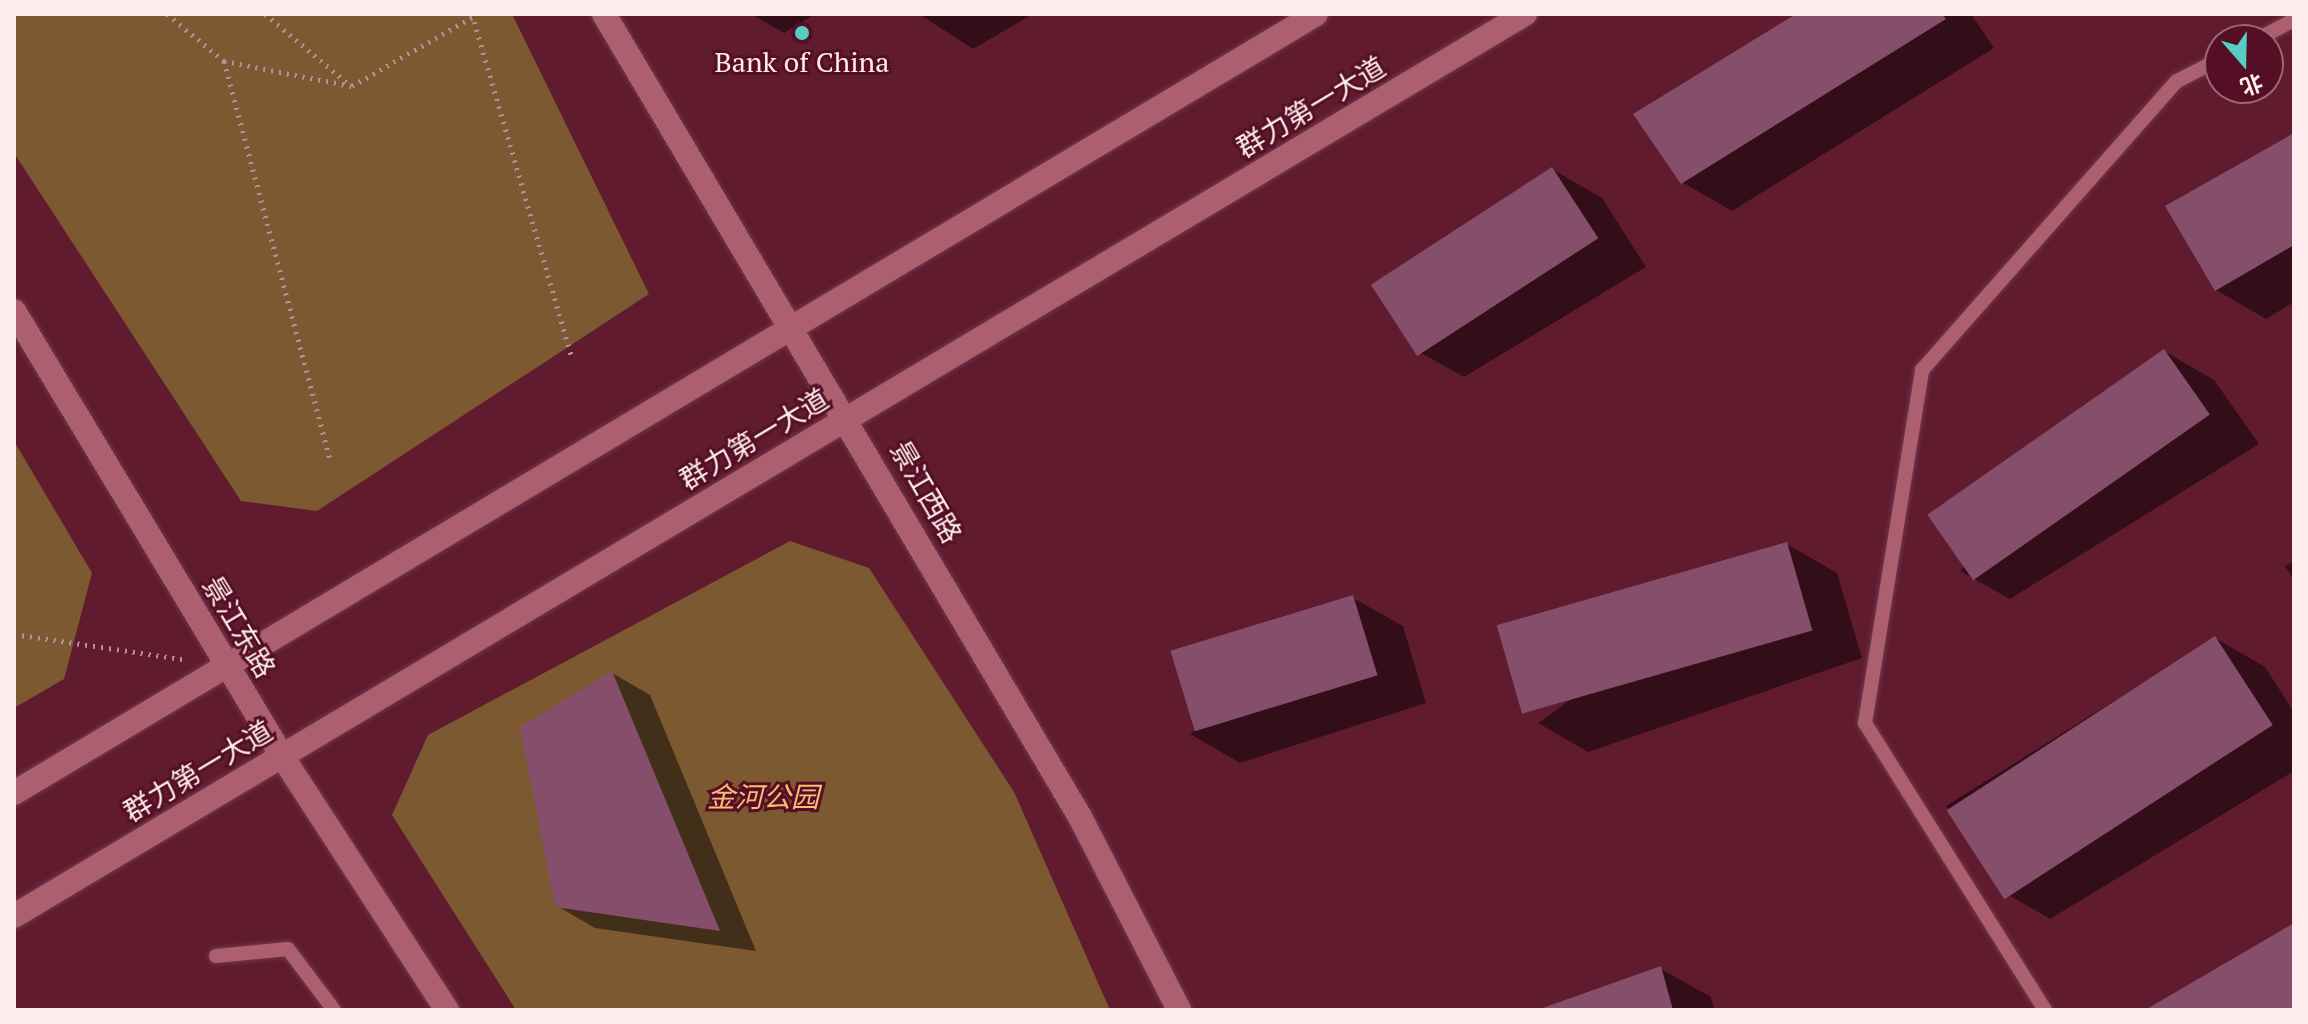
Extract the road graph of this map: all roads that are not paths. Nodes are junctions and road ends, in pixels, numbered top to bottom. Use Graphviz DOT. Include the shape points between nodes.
graph roads {
  1 [pos="604,14"];
  2 [pos="1316,14"];
  3 [pos="1525,14"];
  4 [pos="2204,67"];
  5 [pos="14,311"];
  6 [pos="794,326"];
  7 [pos="848,418"];
  8 [pos="226,665"];
  9 [pos="282,756"];
  10 [pos="14,793"];
  11 [pos="14,916"];
  12 [pos="216,956"];
  13 [pos="334,1010"];
  14 [pos="447,1010"];
  15 [pos="1179,1010"];
  16 [pos="2045,1010"];
  1 -- 6 [label="main road, 景江西路"];
  2 -- 6 [label="main road"];
  3 -- 7 [label="main road, 群力第一大道"];
  4 -- 16 [label="lane" via="2177,81 1922,370 1865,723"];
  5 -- 8 [label="main road, 景江东路"];
  6 -- 7 [label="main road, 景江西路"];
  6 -- 8 [label="main road"];
  7 -- 9 [label="main road, 群力第一大道"];
  7 -- 15 [label="main road, 景江西路" via="1080,817"];
  8 -- 9 [label="main road, 景江东路"];
  8 -- 10 [label="main road"];
  9 -- 11 [label="main road, 群力第一大道"];
  9 -- 14 [label="main road, 景江东路"];
  12 -- 13 [label="lane" via="288,949"];
}
